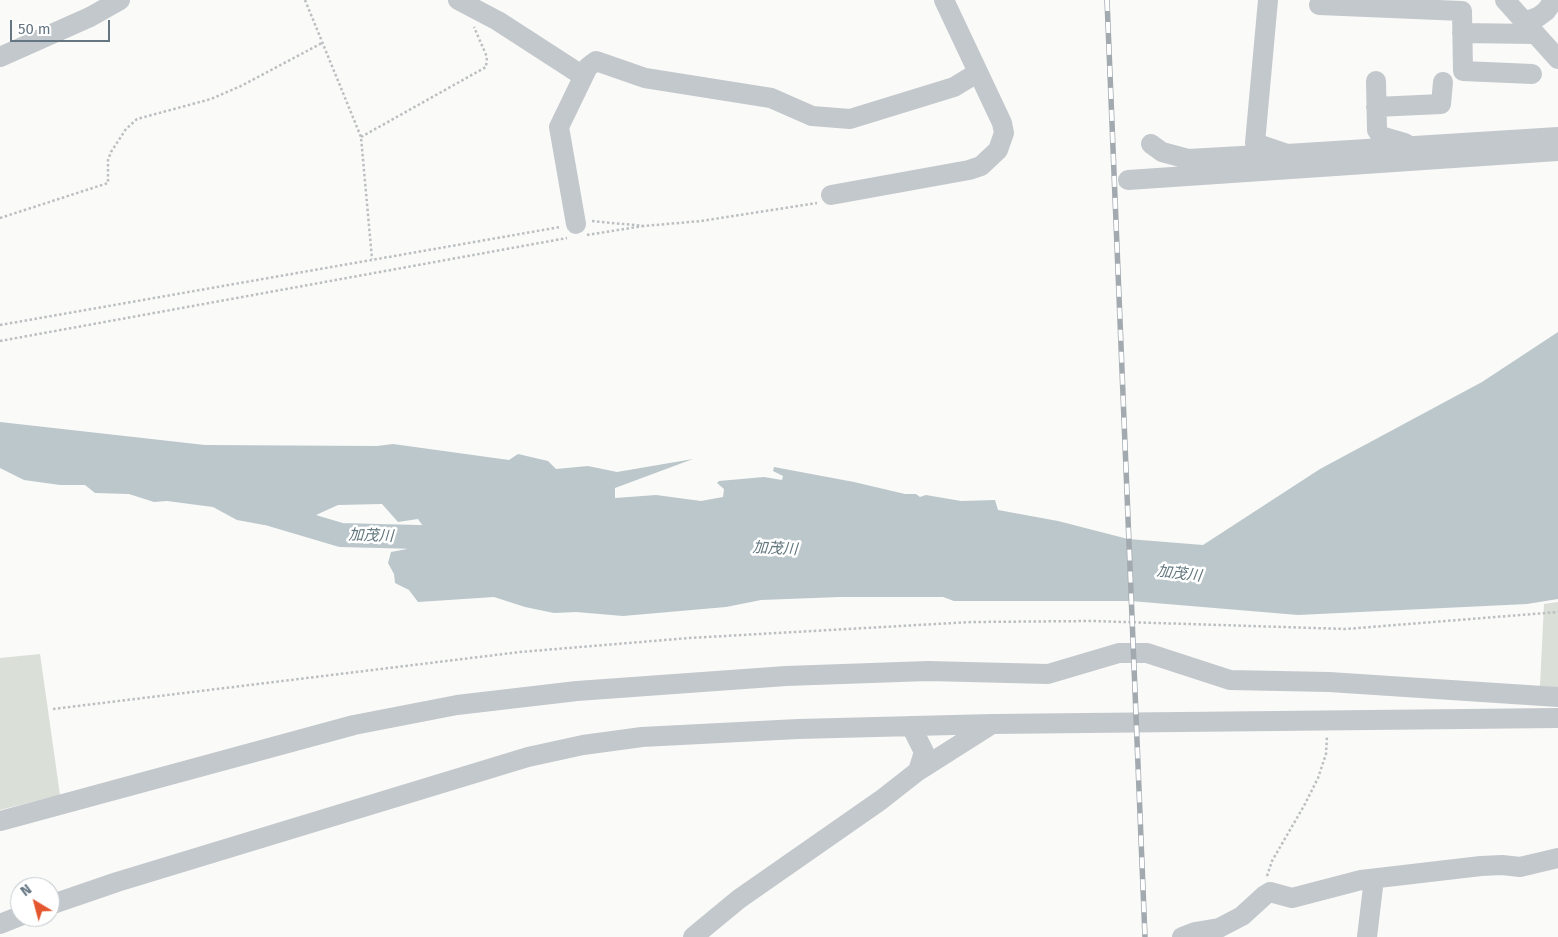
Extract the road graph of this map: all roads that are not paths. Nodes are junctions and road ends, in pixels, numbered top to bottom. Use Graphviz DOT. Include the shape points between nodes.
graph roads {
  1 [pos="98,0"];
  2 [pos="120,0"];
  3 [pos="944,0"];
  4 [pos="1268,0"];
  5 [pos="1505,0"];
  6 [pos="1554,0"];
  7 [pos="461,2"];
  8 [pos="1318,9"];
  9 [pos="67,27"];
  10 [pos="1529,28"];
  11 [pos="1462,33"];
  12 [pos="0,56"];
  13 [pos="1558,59"];
  14 [pos="977,74"];
  15 [pos="1532,74"];
  16 [pos="583,76"];
  17 [pos="1376,81"];
  18 [pos="1443,82"];
  19 [pos="1376,107"];
  20 [pos="1558,137"];
  21 [pos="1151,144"];
  22 [pos="1415,146"];
  23 [pos="1558,151"];
  24 [pos="1287,154"];
  25 [pos="1128,180"];
  26 [pos="831,195"];
  27 [pos="574,233"];
  28 [pos="1558,697"];
  29 [pos="1558,718"];
  30 [pos="992,724"];
  31 [pos="911,726"];
  32 [pos="918,771"];
  33 [pos="0,822"];
  34 [pos="1558,858"];
  35 [pos="1372,879"];
  36 [pos="60,902"];
  37 [pos="693,937"];
  38 [pos="1182,937"];
  39 [pos="1367,937"];
  1 -- 9 [label="street"];
  2 -- 9 [label="street"];
  3 -- 14 [label="street"];
  4 -- 24 [label="street" via="1255,142"];
  5 -- 10 [label="street"];
  6 -- 10 [label="street"];
  7 -- 16 [label="street" via="498,21"];
  8 -- 11 [label="street" via="1462,11"];
  9 -- 12 [label="street"];
  10 -- 11 [label="street"];
  10 -- 13 [label="street"];
  11 -- 15 [label="street" via="1463,71"];
  14 -- 16 [label="street" via="936,93 850,119 812,116 771,98 645,78 600,61 592,63"];
  14 -- 26 [label="street" via="1004,132 990,159 969,170"];
  16 -- 27 [label="street" via="559,127"];
  17 -- 19 [label="street"];
  18 -- 19 [label="street" via="1441,104"];
  19 -- 22 [label="street" via="1377,130 1381,136"];
  20 -- 22 [label="street"];
  21 -- 24 [label="street" via="1162,152 1188,159"];
  22 -- 24 [label="street"];
  23 -- 25 [label="street"];
  28 -- 33 [label="street" via="1329,682 1230,680 1147,653 1119,653 1048,674 900,672 786,676 577,691 458,705 379,720"];
  29 -- 30 [label="street"];
  30 -- 31 [label="street"];
  30 -- 32 [label="street"];
  31 -- 32 [label="street" via="924,752"];
  31 -- 36 [label="street" via="652,737 583,745 519,760"];
  32 -- 37 [label="street" via="739,899"];
  34 -- 35 [label="street" via="1520,867 1502,864"];
  35 -- 38 [label="street" via="1292,898 1268,894 1242,916 1219,928"];
  35 -- 39 [label="street"];
}
